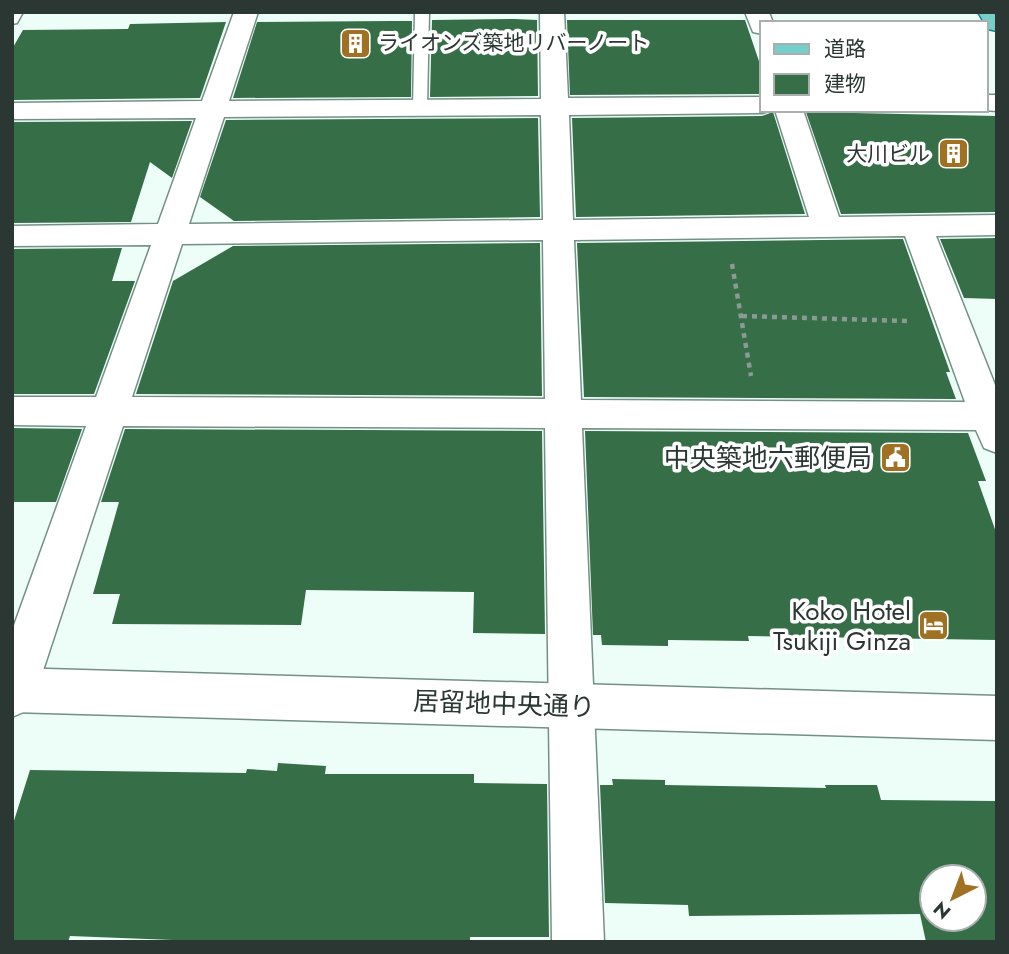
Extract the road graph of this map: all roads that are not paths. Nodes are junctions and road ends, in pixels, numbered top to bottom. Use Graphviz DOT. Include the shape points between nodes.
graph roads {
  1 [pos="17,12"];
  2 [pos="246,12"];
  3 [pos="422,12"];
  4 [pos="552,12"];
  5 [pos="990,12"];
  6 [pos="12,20"];
  7 [pos="997,24"];
  8 [pos="760,105"];
  9 [pos="555,106"];
  10 [pos="420,107"];
  11 [pos="213,109"];
  12 [pos="12,111"];
  13 [pos="790,112"];
  14 [pos="997,225"];
  15 [pos="916,226"];
  16 [pos="827,227"];
  17 [pos="558,230"];
  18 [pos="168,234"];
  19 [pos="12,236"];
  20 [pos="12,411"];
  21 [pos="109,412"];
  22 [pos="563,414"];
  23 [pos="994,424"];
  24 [pos="13,692"];
  25 [pos="571,706"];
  26 [pos="997,718"];
  27 [pos="578,942"];
  1 -- 6 [label="lane"];
  2 -- 11 [label="street"];
  3 -- 10 [label="lane"];
  4 -- 9 [label="street"];
  5 -- 7 [label="main road"];
  8 -- 9 [label="street"];
  9 -- 10 [label="street"];
  9 -- 17 [label="street"];
  10 -- 11 [label="street"];
  11 -- 12 [label="street"];
  11 -- 18 [label="street"];
  13 -- 16 [label="street"];
  14 -- 15 [label="street"];
  15 -- 16 [label="street"];
  15 -- 23 [label="street"];
  16 -- 17 [label="street"];
  17 -- 18 [label="street"];
  17 -- 22 [label="street"];
  18 -- 19 [label="street"];
  18 -- 21 [label="street"];
  20 -- 21 [label="street"];
  21 -- 22 [label="street"];
  21 -- 24 [label="street"];
  22 -- 23 [label="street" via="758,415"];
  22 -- 25 [label="street"];
  24 -- 25 [label="street, 居留地中央通り"];
  25 -- 26 [label="street, 居留地中央通り"];
  25 -- 27 [label="street"];
}
